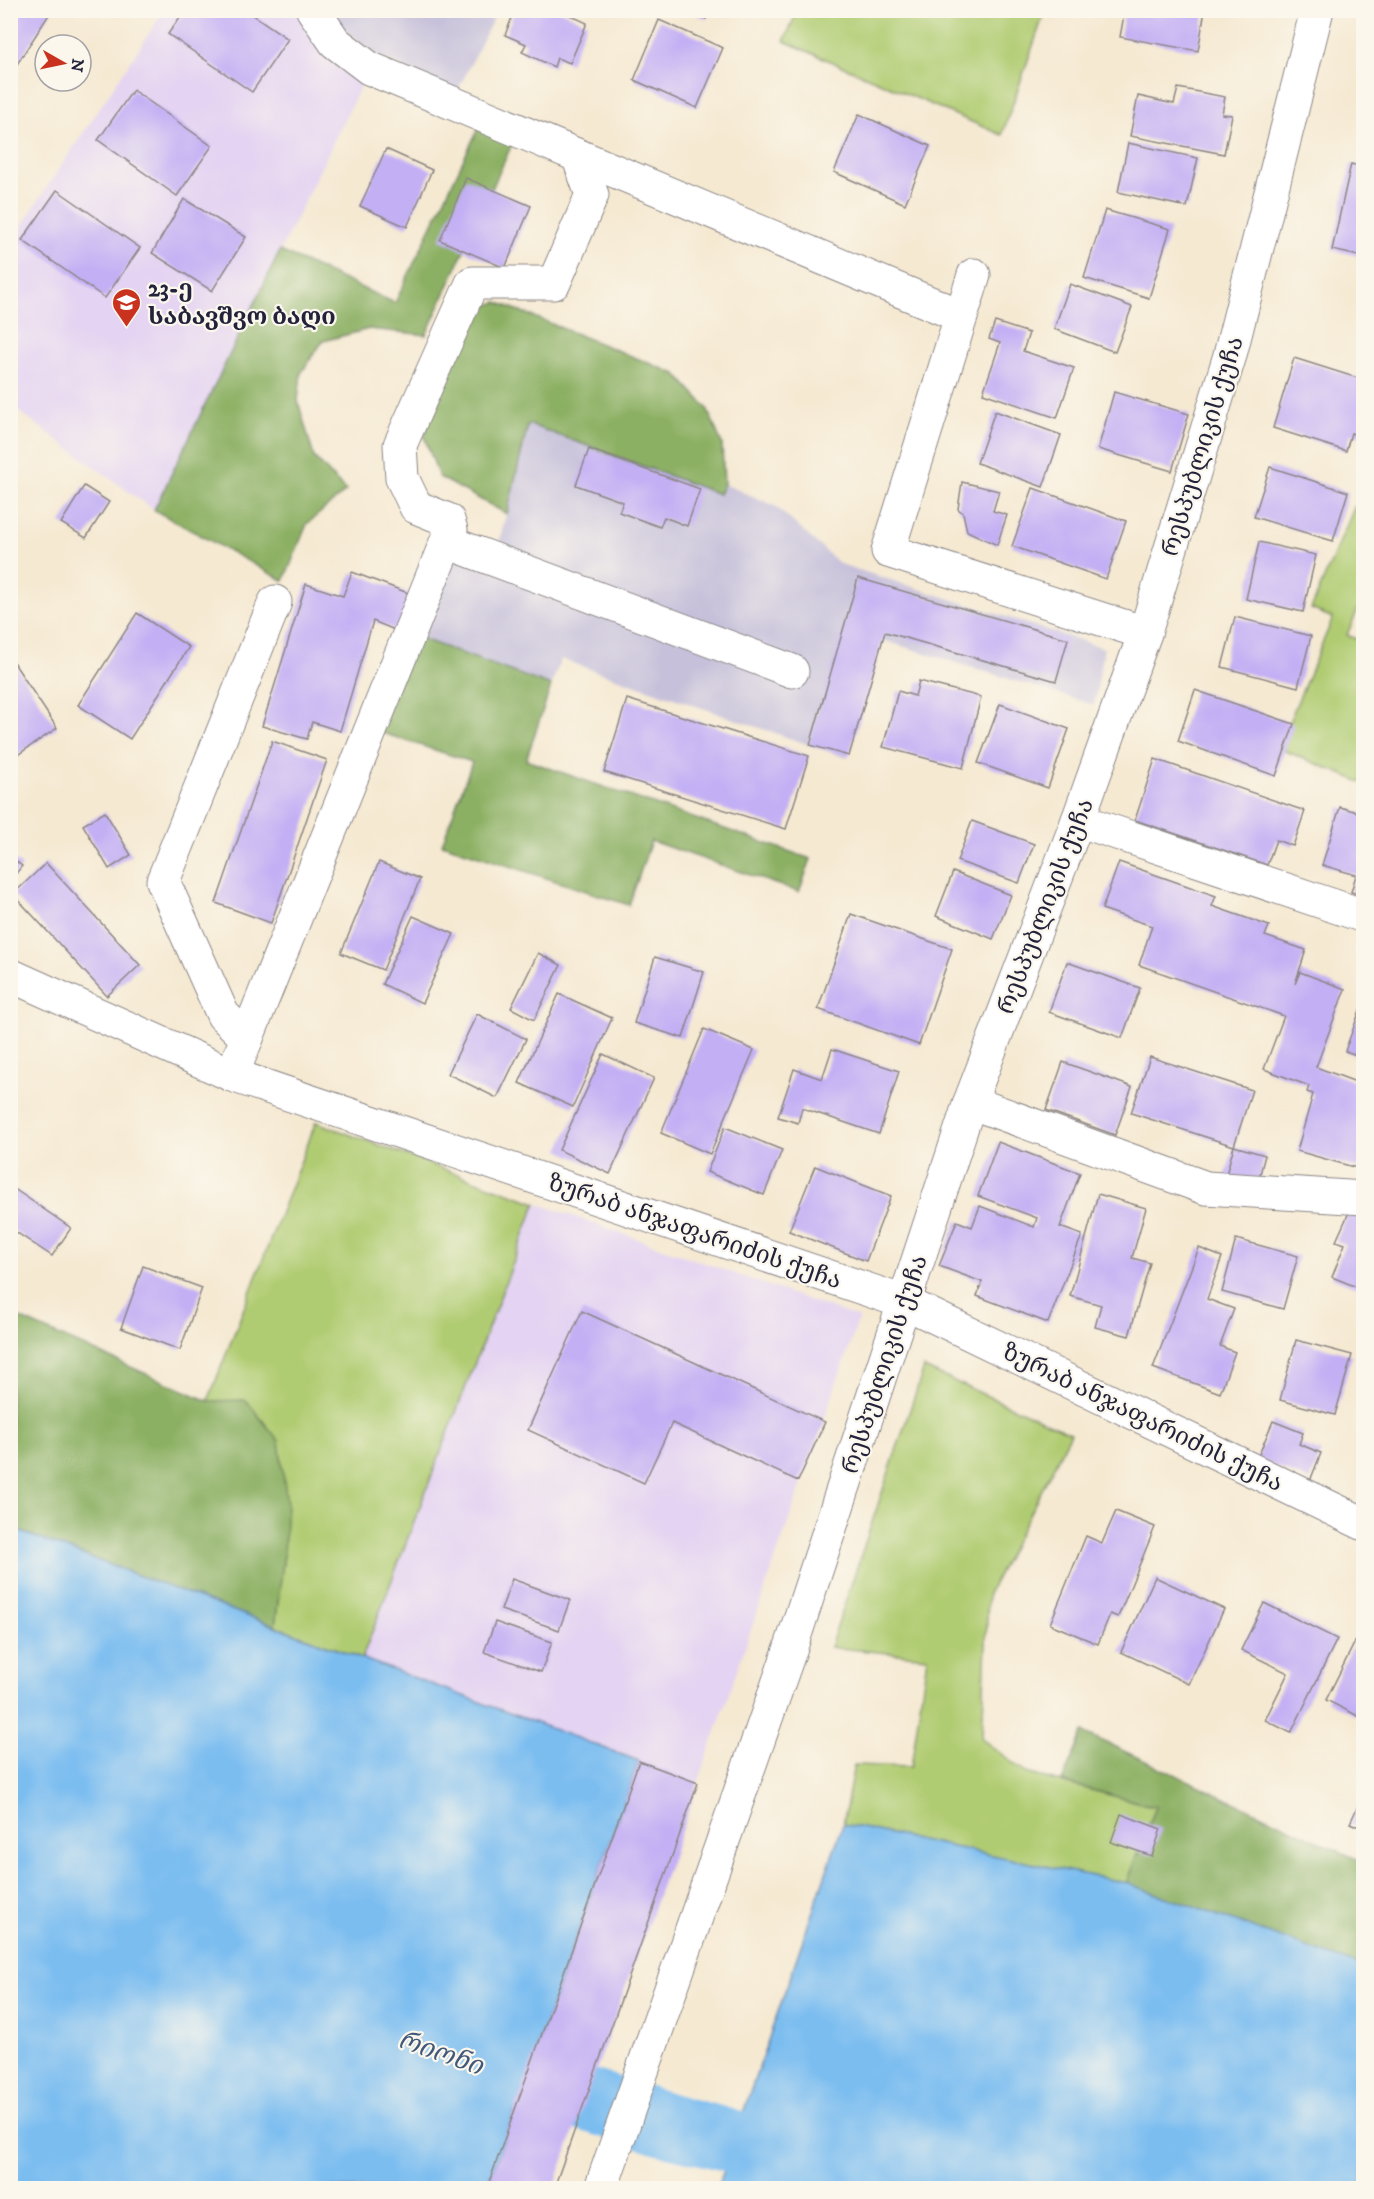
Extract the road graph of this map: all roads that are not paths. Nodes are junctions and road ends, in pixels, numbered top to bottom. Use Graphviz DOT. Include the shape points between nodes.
graph roads {
  1 [pos="313,10"];
  2 [pos="1317,10"];
  3 [pos="578,156"];
  4 [pos="974,275"];
  5 [pos="961,316"];
  6 [pos="449,533"];
  7 [pos="275,602"];
  8 [pos="1145,633"];
  9 [pos="792,671"];
  10 [pos="1078,820"];
  11 [pos="1364,916"];
  12 [pos="10,975"];
  13 [pos="247,1038"];
  14 [pos="232,1075"];
  15 [pos="970,1102"];
  16 [pos="1364,1198"];
  17 [pos="904,1302"];
  18 [pos="1364,1524"];
  19 [pos="601,2188"];
  1 -- 3 [label="street" via="335,42 369,68"];
  2 -- 8 [label="street, რესპუბლიკის ქუჩა" via="1230,355"];
  3 -- 5 [label="street"];
  3 -- 6 [label="street" via="592,195 554,283 472,283 400,445 402,478 416,507"];
  4 -- 5 [label="street"];
  5 -- 8 [label="street" via="888,551"];
  6 -- 9 [label="street"];
  6 -- 13 [label="street"];
  7 -- 13 [label="street" via="163,881 223,1015"];
  8 -- 10 [label="street, რესპუბლიკის ქუჩა"];
  10 -- 11 [label="street"];
  10 -- 15 [label="street, რესპუბლიკის ქუჩა"];
  12 -- 14 [label="street, ზურაბ ანჯაფარიძის ქუჩა"];
  13 -- 14 [label="street"];
  14 -- 17 [label="street, ზურაბ ანჯაფარიძის ქუჩა"];
  15 -- 16 [label="street" via="1206,1188"];
  15 -- 17 [label="street, რესპუბლიკის ქუჩა"];
  17 -- 18 [label="street, ზურაბ ანჯაფარიძის ქუჩა"];
  17 -- 19 [label="street, რესპუბლიკის ქუჩა" via="790,1650"];
}
